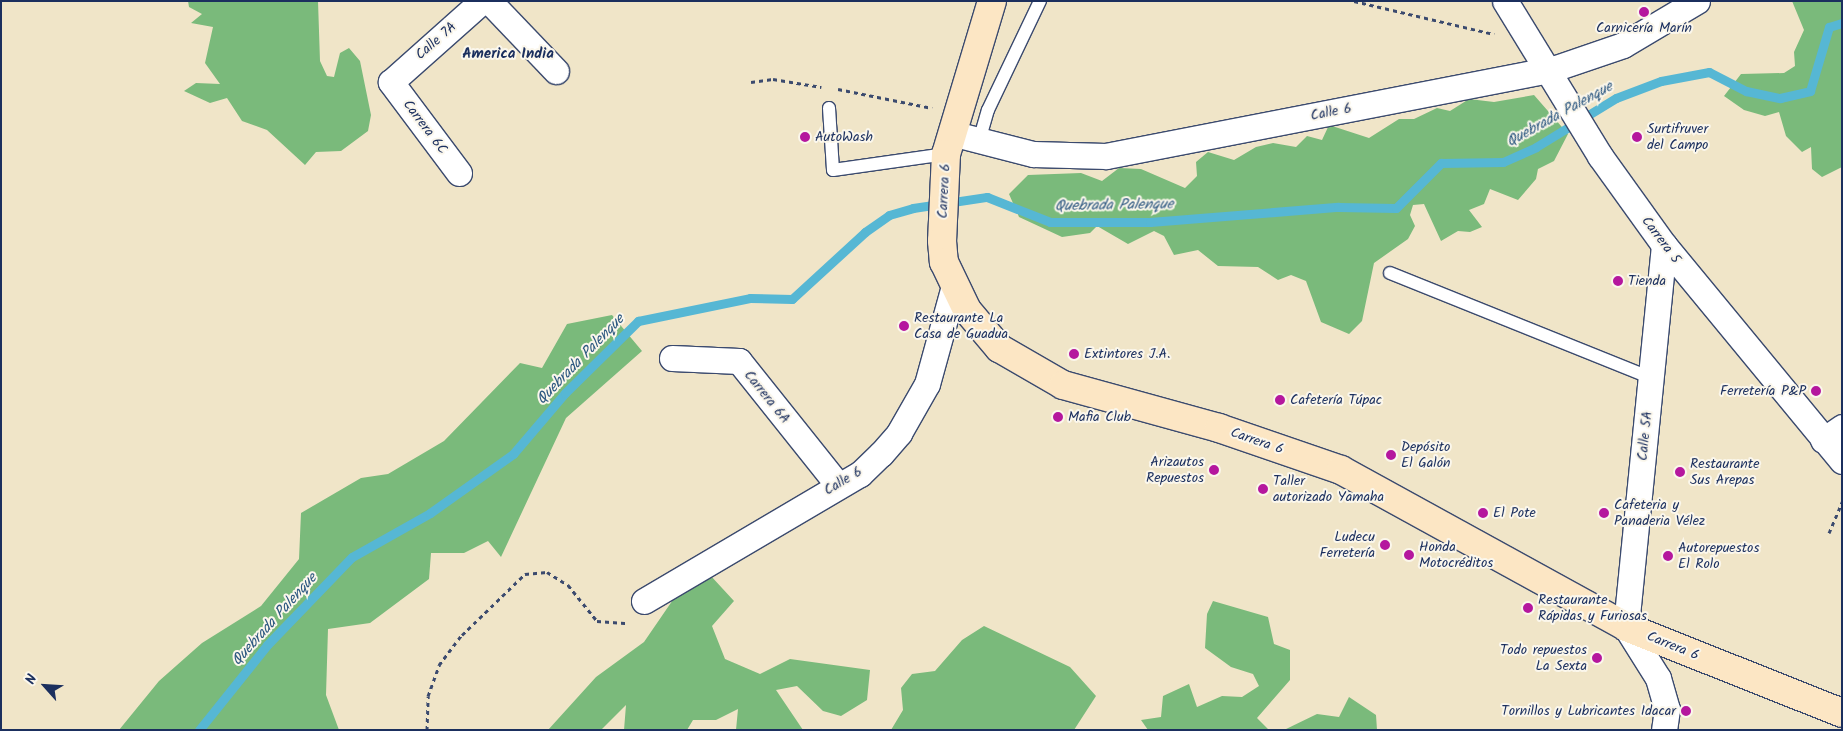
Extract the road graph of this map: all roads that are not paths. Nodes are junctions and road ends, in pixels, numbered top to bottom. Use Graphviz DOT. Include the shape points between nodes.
graph roads {
  1 [pos="482,1"];
  2 [pos="489,1"];
  3 [pos="992,1"];
  4 [pos="1040,1"];
  5 [pos="1505,1"];
  6 [pos="1697,1"];
  7 [pos="1550,70"];
  8 [pos="556,71"];
  9 [pos="390,82"];
  10 [pos="829,108"];
  11 [pos="950,141"];
  12 [pos="979,141"];
  13 [pos="458,173"];
  14 [pos="1664,245"];
  15 [pos="1390,272"];
  16 [pos="954,286"];
  17 [pos="672,358"];
  18 [pos="1651,378"];
  19 [pos="1832,433"];
  20 [pos="1842,461"];
  21 [pos="838,484"];
  22 [pos="644,601"];
  23 [pos="1626,627"];
  24 [pos="1842,713"];
  25 [pos="1664,730"];
  1 -- 9 [label="street, Calle 7A"];
  2 -- 8 [label="street"];
  3 -- 11 [label="main road, Carrera 6"];
  4 -- 12 [label="lane" via="988,110"];
  5 -- 7 [label="street, Carrera 5"];
  6 -- 7 [label="street, Calle 6" via="1623,45"];
  7 -- 12 [label="street, Calle 6" via="1106,156 1033,154"];
  7 -- 14 [label="street, Carrera 5" via="1600,156"];
  9 -- 13 [label="street, Carrera 6C"];
  10 -- 11 [label="lane" via="833,170"];
  11 -- 12 [label="street, Calle 6"];
  11 -- 16 [label="main road, Carrera 6" via="942,241 944,262"];
  14 -- 18 [label="street, Calle 5A"];
  14 -- 19 [label="street, Carrera 5"];
  15 -- 18 [label="lane"];
  16 -- 21 [label="street, Calle 6" via="936,357 914,409 881,454 860,474"];
  16 -- 23 [label="main road, Carrera 6" via="982,330 1040,375 1341,470"];
  17 -- 21 [label="street, Carrera 6A" via="739,361"];
  18 -- 23 [label="street, Calle 5A"];
  19 -- 20 [label="street, Carrera 5"];
  21 -- 22 [label="street, Calle 6"];
  23 -- 24 [label="main road, Carrera 6"];
  23 -- 25 [label="street" via="1658,678 1666,709"];
}
